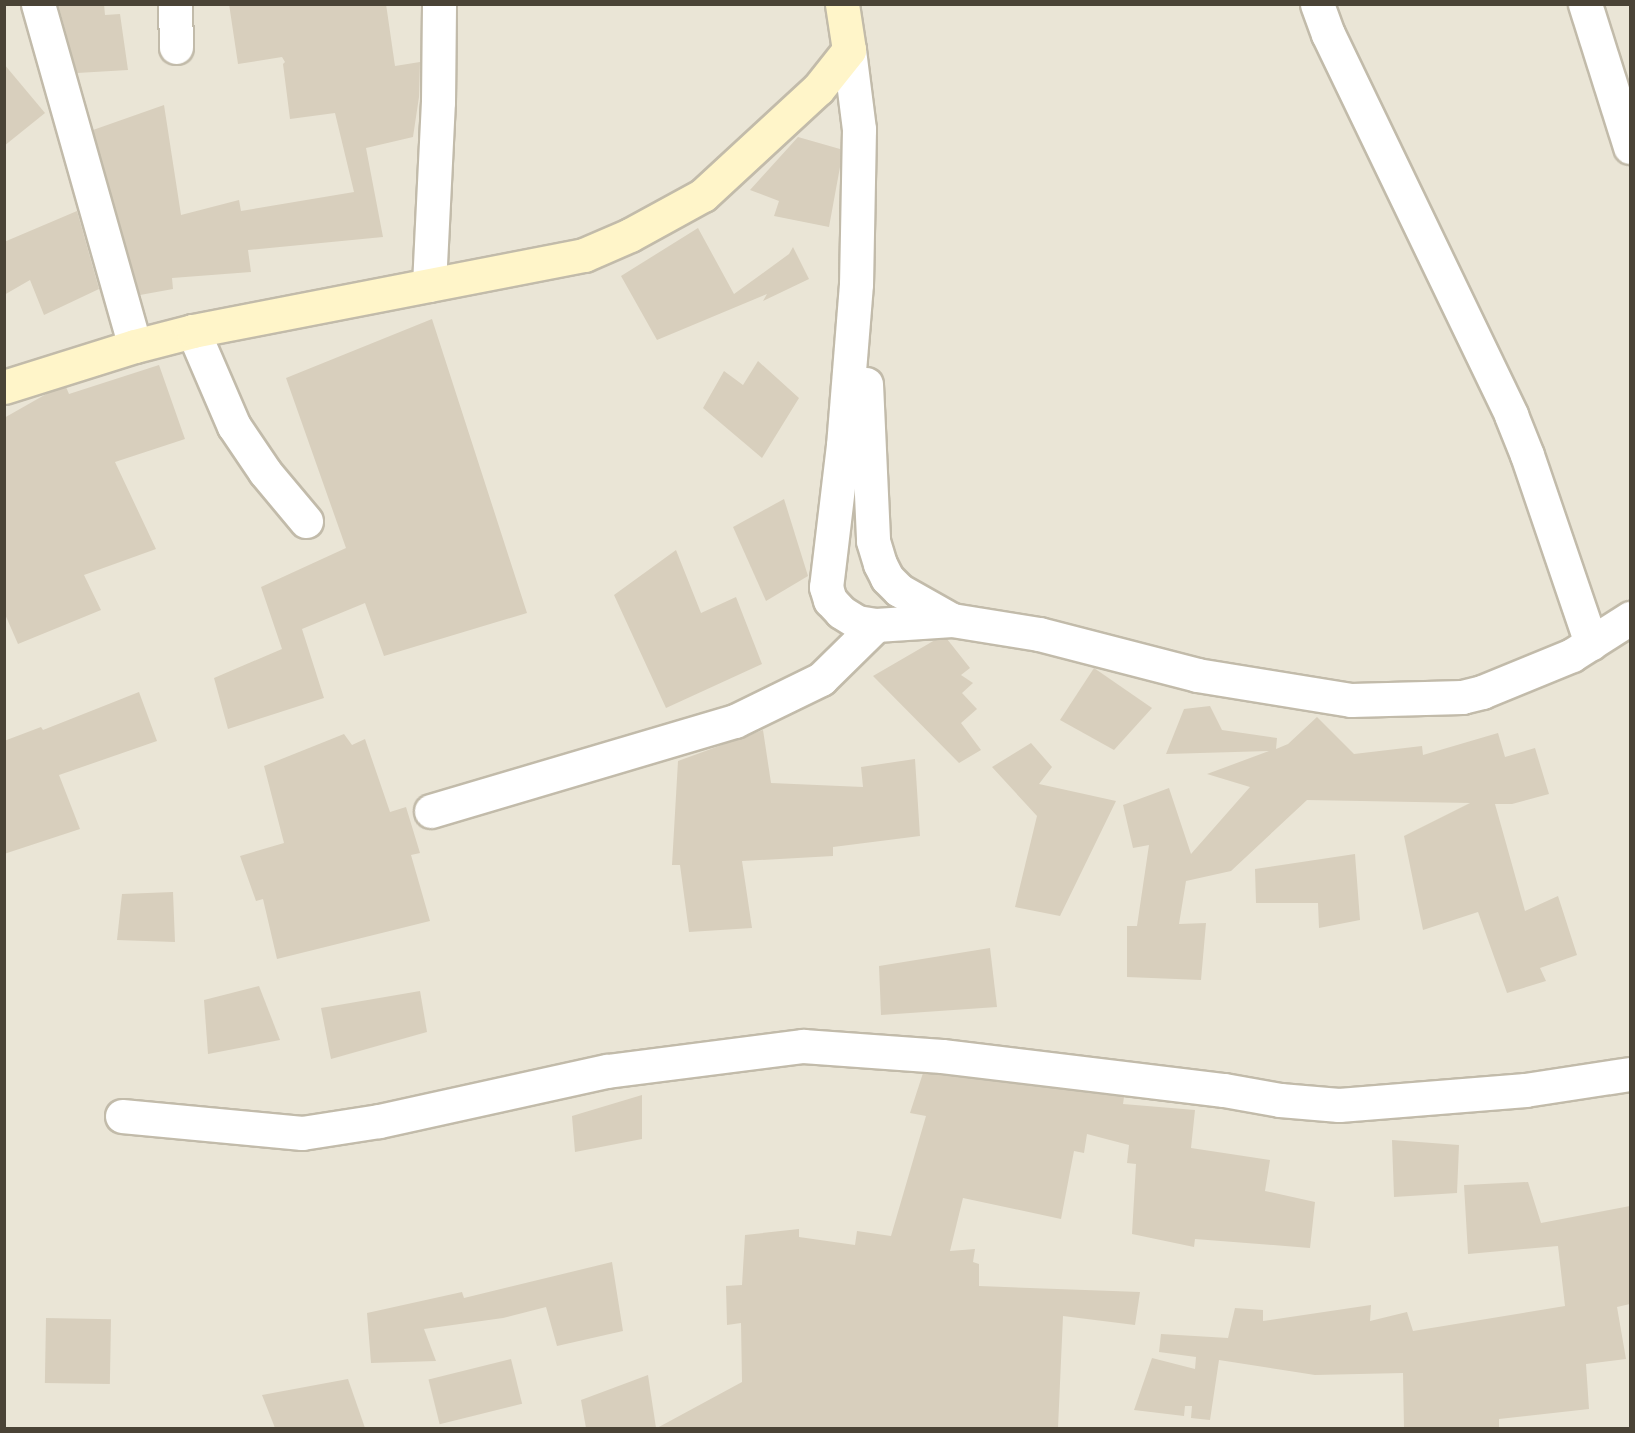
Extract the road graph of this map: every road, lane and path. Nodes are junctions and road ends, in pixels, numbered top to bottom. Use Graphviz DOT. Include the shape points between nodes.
graph roads {
  1 [pos="38,4"];
  2 [pos="176,4"];
  3 [pos="439,4"];
  4 [pos="842,4"];
  5 [pos="1317,4"];
  6 [pos="1585,4"];
  7 [pos="176,47"];
  8 [pos="849,50"];
  9 [pos="1630,147"];
  10 [pos="856,284"];
  11 [pos="429,285"];
  12 [pos="192,331"];
  13 [pos="135,346"];
  14 [pos="4,387"];
  15 [pos="306,521"];
  16 [pos="1630,618"];
  17 [pos="951,620"];
  18 [pos="876,625"];
  19 [pos="1591,643"];
  20 [pos="431,811"];
  21 [pos="1630,1074"];
  22 [pos="122,1116"];
  1 -- 13 [label="street"];
  2 -- 7 [label="street"];
  3 -- 11 [label="street"];
  4 -- 8 [label="street"];
  5 -- 19 [label="street" via="1511,415"];
  6 -- 9 [label="street"];
  8 -- 10 [label="street" via="859,129"];
  8 -- 11 [label="street" via="802,105 712,188 662,219 584,255"];
  10 -- 17 [label="street" via="863,326 873,541 887,578 899,590"];
  10 -- 18 [label="street" via="826,587 830,600 841,612 857,622"];
  11 -- 12 [label="street"];
  12 -- 13 [label="street"];
  12 -- 15 [label="street" via="234,426"];
  13 -- 14 [label="street"];
  16 -- 19 [label="street"];
  17 -- 18 [label="street"];
  17 -- 19 [label="street" via="1072,641 1197,675 1351,700 1462,697 1546,667"];
  18 -- 20 [label="street" via="821,679 735,721"];
  21 -- 22 [label="street" via="1525,1090 1339,1105 942,1056 803,1046 607,1071 379,1121 302,1133"];
}
